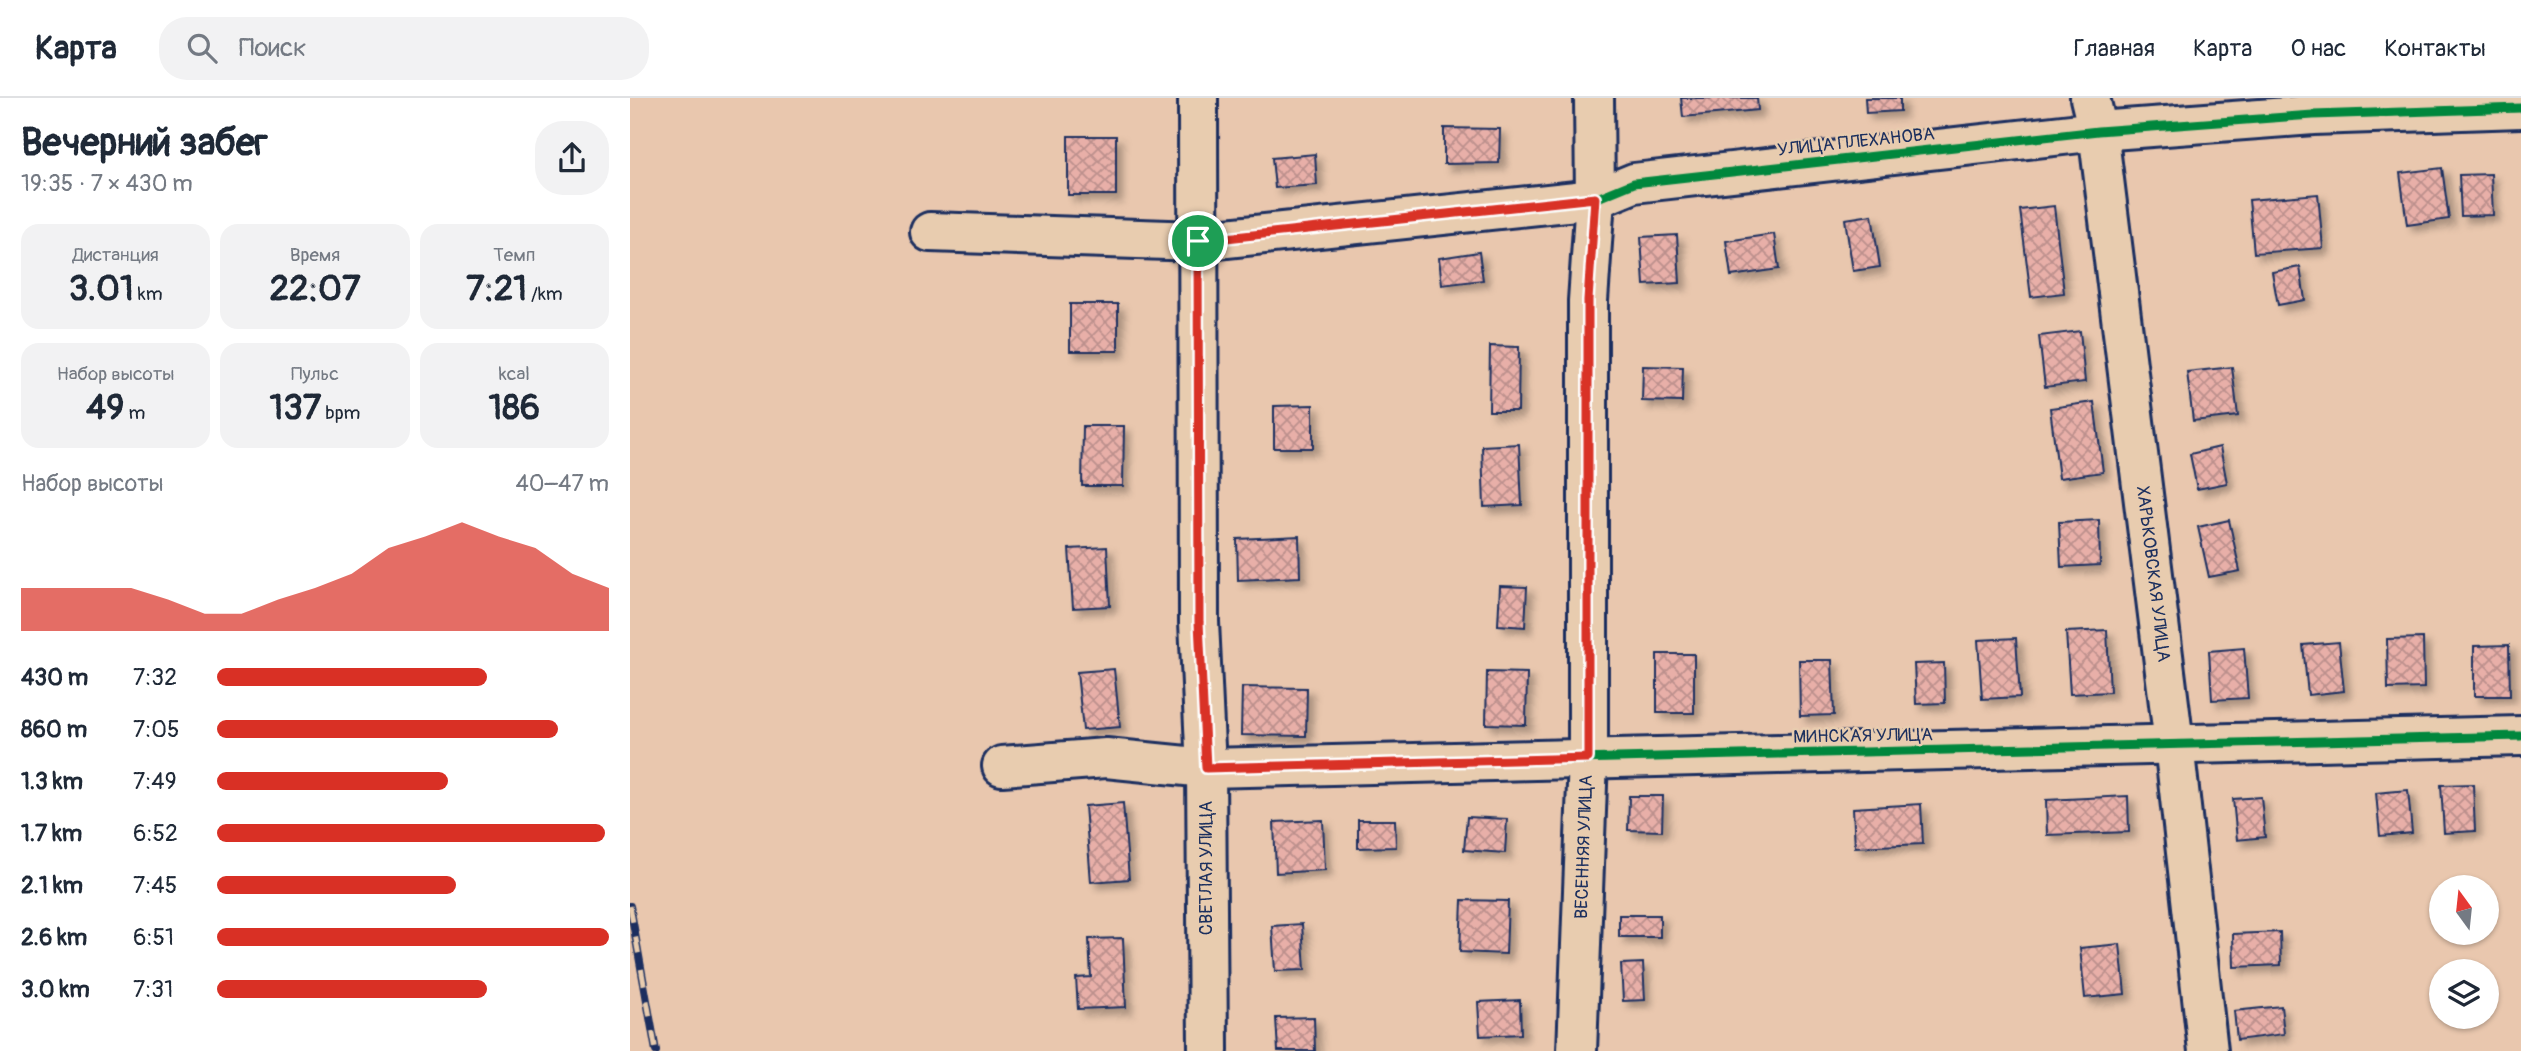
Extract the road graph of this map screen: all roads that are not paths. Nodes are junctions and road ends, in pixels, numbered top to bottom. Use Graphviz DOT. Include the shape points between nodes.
graph roads {
  1 [pos="1198,98"];
  2 [pos="1594,98"];
  3 [pos="2312,107"];
  4 [pos="2521,108"];
  5 [pos="2094,114"];
  6 [pos="1595,198"];
  7 [pos="930,232"];
  8 [pos="1198,241"];
  9 [pos="2521,736"];
  10 [pos="2174,744"];
  11 [pos="1588,758"];
  12 [pos="1002,766"];
  13 [pos="1206,768"];
  14 [pos="1208,1051"];
  15 [pos="1577,1051"];
  16 [pos="2208,1051"];
  1 -- 8 [label="street, СВЕТЛАЯ УЛИЦА"];
  2 -- 6 [label="street, ВЕСЕННЯЯ УЛИЦА"];
  3 -- 4 [label="street, УЛИЦА ПЛЕХАНОВА"];
  3 -- 5 [label="street, УЛИЦА ПЛЕХАНОВА"];
  5 -- 6 [label="street, УЛИЦА ПЛЕХАНОВА" via="1634,183"];
  5 -- 10 [label="street, ХАРЬКОВСКАЯ УЛИЦА"];
  6 -- 8 [label="street, УЛИЦА ПЛЕХАНОВА"];
  6 -- 11 [label="street, ВЕСЕННЯЯ УЛИЦА" via="1588,300"];
  7 -- 8 [label="street, УЛИЦА ПЛЕХАНОВА"];
  8 -- 13 [label="street, СВЕТЛАЯ УЛИЦА" via="1199,622"];
  9 -- 10 [label="street, МИНСКАЯ УЛИЦА"];
  10 -- 11 [label="street, МИНСКАЯ УЛИЦА"];
  10 -- 16 [label="street, ХАРЬКОВСКАЯ УЛИЦА"];
  11 -- 13 [label="street, МИНСКАЯ УЛИЦА"];
  11 -- 15 [label="street, ВЕСЕННЯЯ УЛИЦА"];
  12 -- 13 [label="street, МИНСКАЯ УЛИЦА" via="1106,758"];
  13 -- 14 [label="street, СВЕТЛАЯ УЛИЦА"];
}
